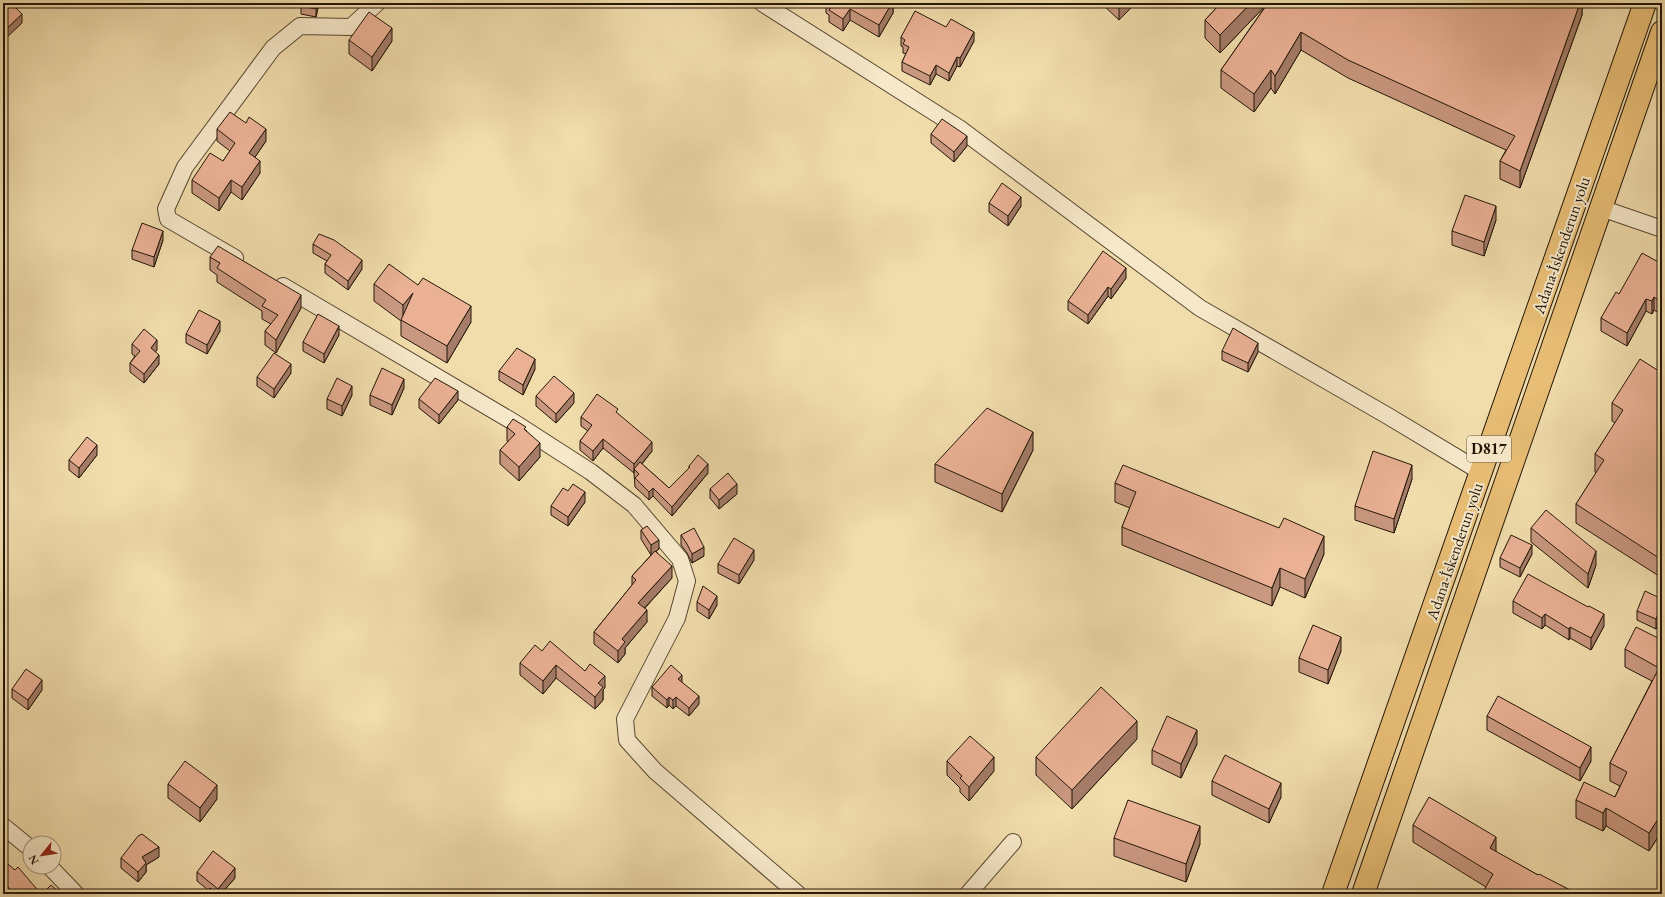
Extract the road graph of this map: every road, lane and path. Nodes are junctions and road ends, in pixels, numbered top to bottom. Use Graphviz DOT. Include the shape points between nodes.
graph roads {
  1 [pos="376,3"];
  2 [pos="762,3"];
  3 [pos="1645,3"];
  4 [pos="1662,32"];
  5 [pos="1601,208"];
  6 [pos="1662,228"];
  7 [pos="246,264"];
  8 [pos="267,277"];
  9 [pos="1481,472"];
  10 [pos="3,826"];
  11 [pos="22,841"];
  12 [pos="1013,842"];
  13 [pos="58,875"];
  14 [pos="76,894"];
  15 [pos="798,894"];
  16 [pos="968,894"];
  17 [pos="1333,894"];
  18 [pos="1363,894"];
  1 -- 7 [label="street" via="351,27 300,26 273,48 185,167 166,209 168,220"];
  2 -- 9 [label="street" via="959,128 1200,308"];
  3 -- 9 [label="highway, Adana-İskenderun yolu / D817"];
  4 -- 5 [label="highway, D817"];
  5 -- 6 [label="street"];
  5 -- 18 [label="highway, D817"];
  8 -- 15 [label="street" via="515,423 591,472 634,505 680,559 687,581 677,618 625,718 626,740 655,771"];
  9 -- 17 [label="highway, Adana-İskenderun yolu / D817"];
  10 -- 11 [label="street"];
  12 -- 16 [label="street"];
  13 -- 14 [label="street"];
}
